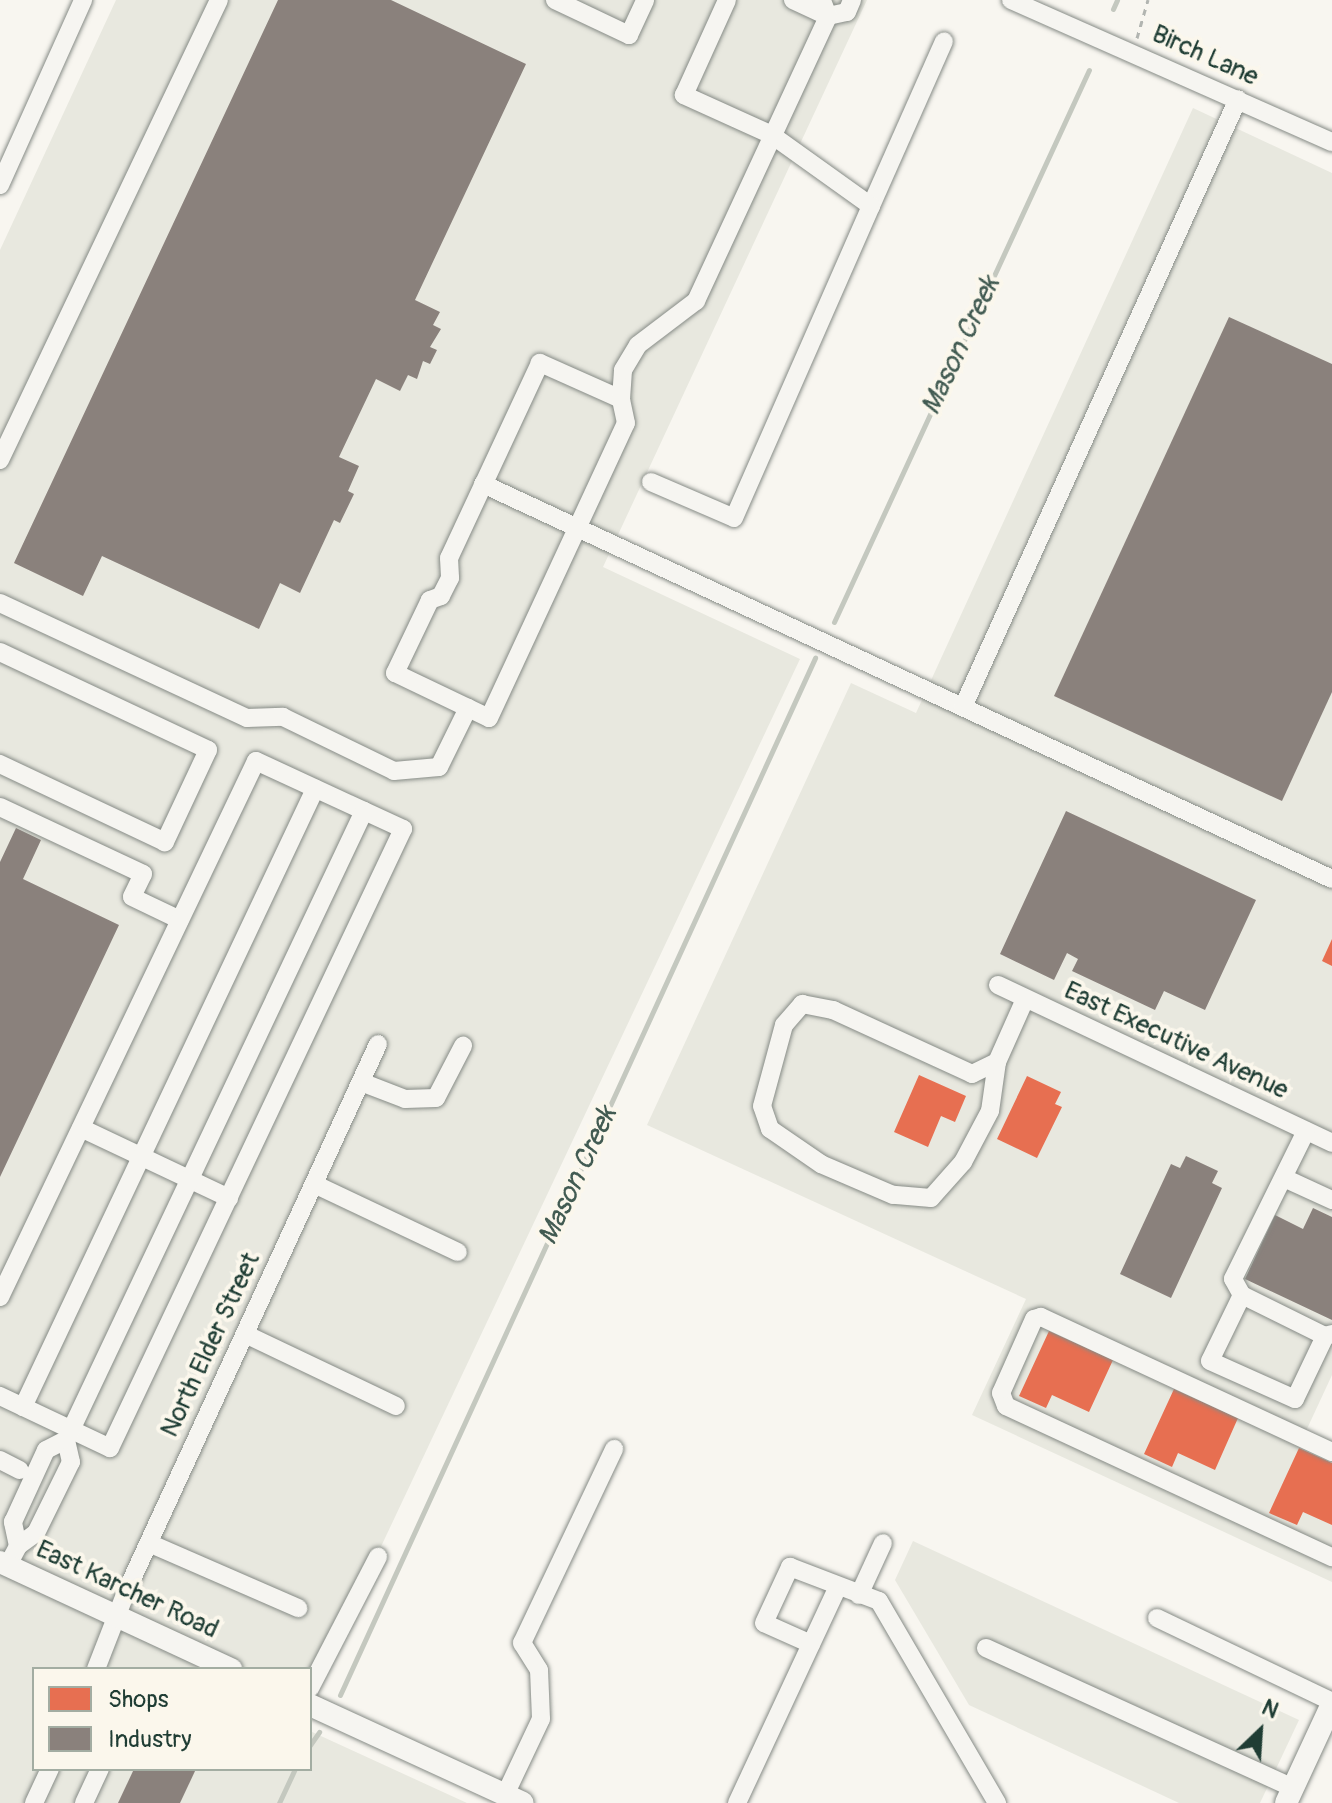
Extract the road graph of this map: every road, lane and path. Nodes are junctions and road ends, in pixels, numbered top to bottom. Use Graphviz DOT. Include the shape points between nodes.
graph roads {
  1 [pos="83,0"];
  2 [pos="219,0"];
  3 [pos="555,0"];
  4 [pos="645,0"];
  5 [pos="727,0"];
  6 [pos="793,0"];
  7 [pos="852,0"];
  8 [pos="1011,0"];
  9 [pos="1148,0"];
  10 [pos="1042,6"];
  11 [pos="825,8"];
  12 [pos="944,41"];
  13 [pos="1131,52"];
  14 [pos="1238,99"];
  15 [pos="772,135"];
  16 [pos="1332,142"];
  17 [pos="0,185"];
  18 [pos="871,206"];
  19 [pos="613,396"];
  20 [pos="0,460"];
  21 [pos="651,482"];
  22 [pos="483,484"];
  23 [pos="576,529"];
  24 [pos="0,603"];
  25 [pos="0,652"];
  26 [pos="963,707"];
  27 [pos="468,708"];
  28 [pos="0,764"];
  29 [pos="315,789"];
  30 [pos="0,807"];
  31 [pos="364,811"];
  32 [pos="1332,879"];
  33 [pos="180,920"];
  34 [pos="998,985"];
  35 [pos="1025,999"];
  36 [pos="378,1044"];
  37 [pos="463,1046"];
  38 [pos="997,1062"];
  39 [pos="361,1082"];
  40 [pos="81,1128"];
  41 [pos="1306,1131"];
  42 [pos="1332,1143"];
  43 [pos="142,1157"];
  44 [pos="1284,1178"];
  45 [pos="189,1179"];
  46 [pos="314,1184"];
  47 [pos="229,1198"];
  48 [pos="1332,1200"];
  49 [pos="458,1252"];
  50 [pos="1242,1295"];
  51 [pos="0,1297"];
  52 [pos="245,1334"];
  53 [pos="1329,1335"];
  54 [pos="0,1396"];
  55 [pos="396,1406"];
  56 [pos="23,1407"];
  57 [pos="68,1435"];
  58 [pos="614,1449"];
  59 [pos="1332,1452"];
  60 [pos="0,1460"];
  61 [pos="20,1470"];
  62 [pos="149,1543"];
  63 [pos="883,1543"];
  64 [pos="378,1557"];
  65 [pos="1332,1557"];
  66 [pos="9,1558"];
  67 [pos="837,1589"];
  68 [pos="859,1595"];
  69 [pos="298,1608"];
  70 [pos="118,1617"];
  71 [pos="1157,1618"];
  72 [pos="811,1644"];
  73 [pos="986,1648"];
  74 [pos="97,1667"];
  75 [pos="227,1667"];
  76 [pos="312,1684"];
  77 [pos="1332,1703"];
  78 [pos="312,1706"];
  79 [pos="49,1771"];
  80 [pos="99,1771"];
  81 [pos="1290,1795"];
  82 [pos="514,1799"];
  83 [pos="34,1803"];
  84 [pos="84,1803"];
  85 [pos="737,1803"];
  86 [pos="997,1803"];
  1 -- 17 [label="street"];
  2 -- 20 [label="street"];
  3 -- 4 [label="street" via="629,35"];
  5 -- 15 [label="street" via="684,95"];
  6 -- 11 [label="street"];
  7 -- 11 [label="street" via="847,12"];
  8 -- 10 [label="street, Birch Lane"];
  9 -- 13 [label="path"];
  10 -- 13 [label="street, Birch Lane"];
  11 -- 15 [label="street"];
  12 -- 18 [label="street"];
  13 -- 14 [label="street, Birch Lane"];
  14 -- 16 [label="street, Birch Lane"];
  14 -- 26 [label="street"];
  15 -- 18 [label="street"];
  15 -- 19 [label="street" via="696,301 638,345"];
  18 -- 21 [label="street" via="734,518"];
  19 -- 22 [label="street" via="540,363"];
  19 -- 23 [label="street" via="626,423"];
  22 -- 23 [label="street"];
  22 -- 27 [label="street" via="449,558 450,578 441,596 430,600 395,673"];
  23 -- 26 [label="street"];
  23 -- 27 [label="street" via="489,718"];
  24 -- 27 [label="street" via="247,718 283,717 394,771 439,767"];
  25 -- 28 [label="street" via="208,750 165,842"];
  26 -- 32 [label="street"];
  29 -- 31 [label="street"];
  29 -- 33 [label="street" via="256,761"];
  29 -- 43 [label="street"];
  30 -- 33 [label="street" via="143,874 132,897"];
  31 -- 45 [label="street"];
  31 -- 47 [label="street" via="403,829"];
  33 -- 40 [label="street"];
  34 -- 35 [label="street, East Executive Avenue"];
  35 -- 38 [label="street"];
  35 -- 41 [label="street, East Executive Avenue"];
  36 -- 39 [label="street, North Elder Street"];
  37 -- 39 [label="street" via="436,1098 405,1099"];
  38 -- 38 [label="street" via="972,1074 833,1010 802,1004 784,1025 762,1106 770,1129 821,1164 893,1195 931,1198 963,1162 990,1111"];
  39 -- 46 [label="street, North Elder Street"];
  40 -- 43 [label="street"];
  40 -- 51 [label="street"];
  41 -- 42 [label="street, East Executive Avenue"];
  41 -- 44 [label="street"];
  43 -- 45 [label="street"];
  43 -- 56 [label="street"];
  44 -- 48 [label="street"];
  44 -- 50 [label="street" via="1233,1279"];
  45 -- 47 [label="street"];
  45 -- 57 [label="street"];
  46 -- 49 [label="street"];
  46 -- 52 [label="street, North Elder Street"];
  47 -- 57 [label="street" via="110,1448"];
  50 -- 53 [label="street"];
  50 -- 53 [label="street" via="1210,1361 1295,1399"];
  52 -- 55 [label="street"];
  52 -- 62 [label="street, North Elder Street"];
  54 -- 56 [label="street"];
  56 -- 57 [label="street"];
  57 -- 66 [label="street" via="46,1450 13,1522"];
  57 -- 66 [label="street" via="71,1462 36,1533"];
  58 -- 82 [label="street" via="522,1643 539,1670 541,1719"];
  59 -- 65 [label="street" via="1041,1317 1034,1319 1001,1393 1006,1406"];
  60 -- 61 [label="street"];
  62 -- 69 [label="street"];
  62 -- 70 [label="street, North Elder Street"];
  63 -- 68 [label="street"];
  64 -- 76 [label="street"];
  66 -- 70 [label="main road, East Karcher Road"];
  67 -- 68 [label="street"];
  67 -- 72 [label="street"];
  67 -- 72 [label="street" via="790,1567 764,1623"];
  68 -- 86 [label="street" via="879,1601"];
  70 -- 74 [label="street, North Elder Street"];
  70 -- 75 [label="main road, East Karcher Road"];
  71 -- 77 [label="street"];
  72 -- 85 [label="street"];
  73 -- 81 [label="street"];
  77 -- 81 [label="main road"];
  78 -- 82 [label="main road"];
  79 -- 83 [label="street"];
  80 -- 84 [label="street"];
}
